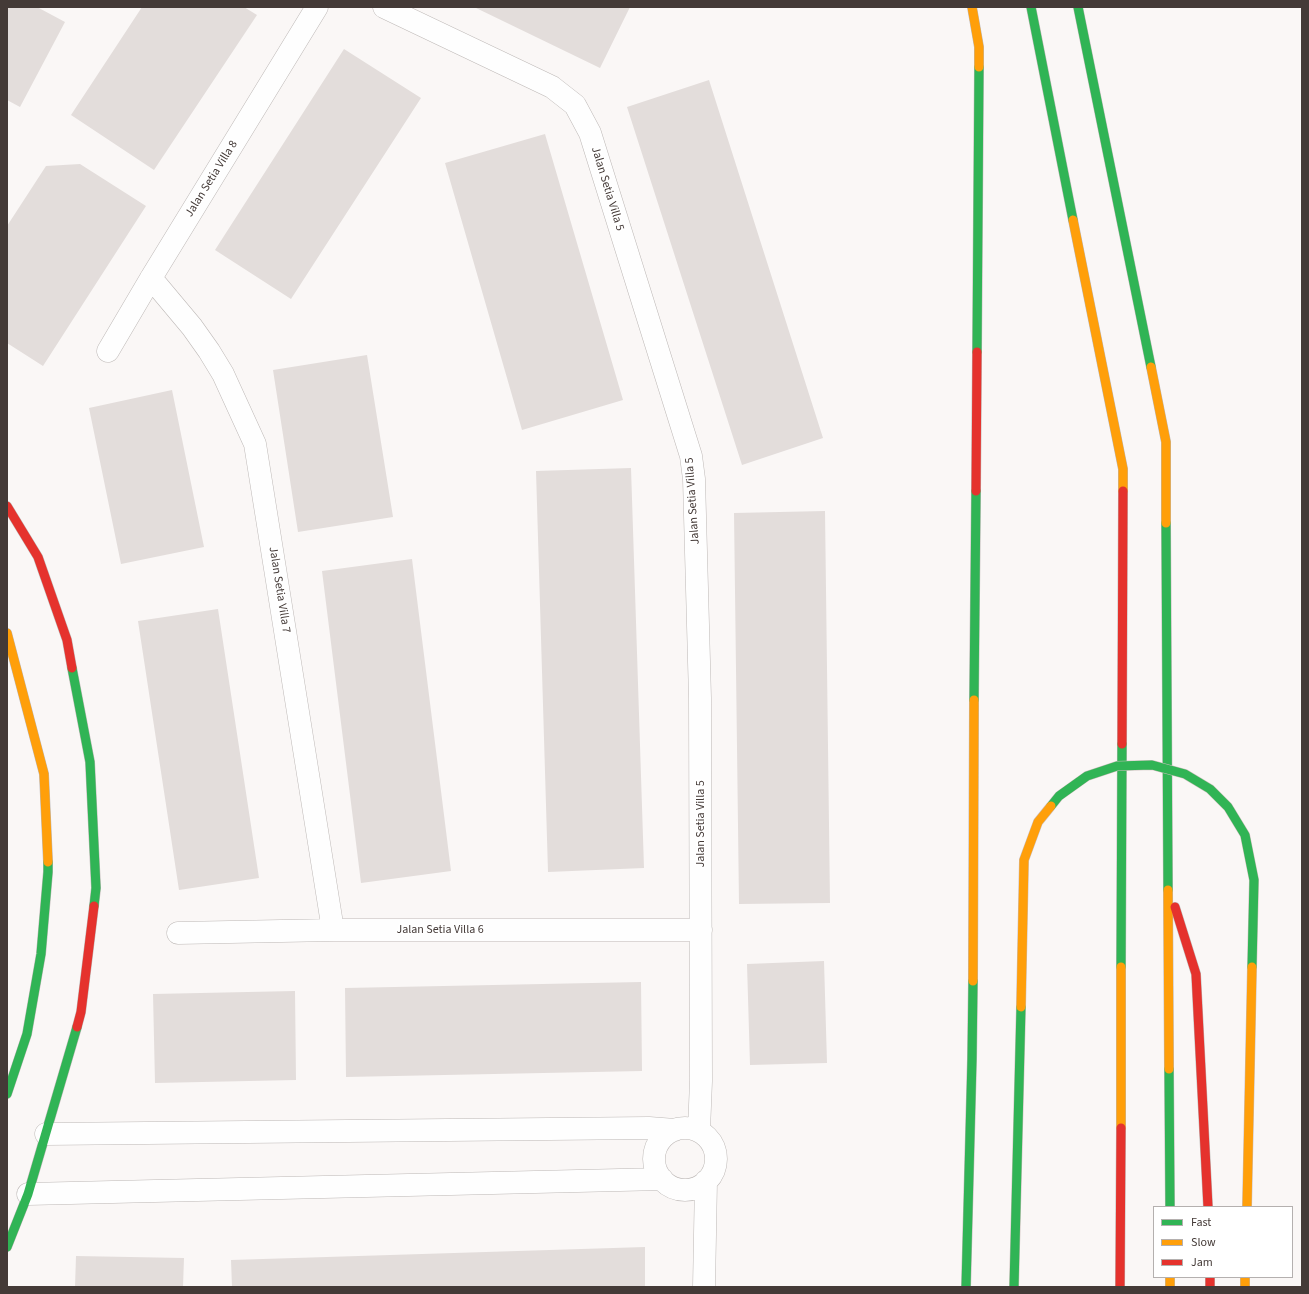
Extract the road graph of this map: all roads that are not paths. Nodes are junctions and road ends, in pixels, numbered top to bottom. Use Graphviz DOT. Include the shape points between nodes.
graph roads {
  1 [pos="317,7"];
  2 [pos="384,7"];
  3 [pos="972,7"];
  4 [pos="1031,7"];
  5 [pos="1078,7"];
  6 [pos="151,278"];
  7 [pos="108,351"];
  8 [pos="7,506"];
  9 [pos="7,633"];
  10 [pos="12,674"];
  11 [pos="1168,887"];
  12 [pos="333,930"];
  13 [pos="701,930"];
  14 [pos="178,933"];
  15 [pos="7,1094"];
  16 [pos="675,1130"];
  17 [pos="699,1130"];
  18 [pos="46,1134"];
  19 [pos="662,1179"];
  20 [pos="706,1182"];
  21 [pos="28,1194"];
  22 [pos="1170,1206"];
  23 [pos="1208,1206"];
  24 [pos="1247,1206"];
  25 [pos="7,1247"];
  26 [pos="704,1287"];
  27 [pos="966,1287"];
  28 [pos="1014,1287"];
  29 [pos="1120,1287"];
  1 -- 6 [label="street, Jalan Setia Villa 8"];
  2 -- 13 [label="street, Jalan Setia Villa 5" via="552,87 575,105 590,133 691,456 694,479 700,698"];
  3 -- 27 [label="main road" via="979,47 972,1059"];
  4 -- 29 [label="main road" via="1123,469"];
  5 -- 11 [label="main road" via="1166,442"];
  6 -- 7 [label="street, Jalan Setia Villa 8"];
  6 -- 12 [label="street, Jalan Setia Villa 7" via="210,351 255,444"];
  8 -- 18 [label="main road" via="38,557 67,640 90,762 96,888 81,1012"];
  9 -- 10 [label="main road"];
  10 -- 15 [label="main road" via="44,774 48,872 41,954 27,1034"];
  11 -- 22 [label="main road"];
  11 -- 23 [label="main road" via="1196,974"];
  12 -- 13 [label="street, Jalan Setia Villa 6"];
  12 -- 14 [label="street, Jalan Setia Villa 6"];
  13 -- 17 [label="street, Jalan Setia Villa 5"];
  16 -- 17 [label="street"];
  16 -- 18 [label="street" via="649,1128"];
  16 -- 19 [label="street" via="663,1138 655,1151 655,1166"];
  17 -- 20 [label="street" via="715,1148 717,1160 714,1172"];
  18 -- 21 [label="main road"];
  19 -- 20 [label="street" via="669,1186 688,1190"];
  19 -- 21 [label="street"];
  20 -- 26 [label="street"];
  21 -- 25 [label="main road"];
  24 -- 28 [label="main road, bridge" via="1254,880 1245,835 1228,807 1210,789 1185,774 1152,765 1117,766 1087,776 1059,796 1038,822 1024,860"];
}
